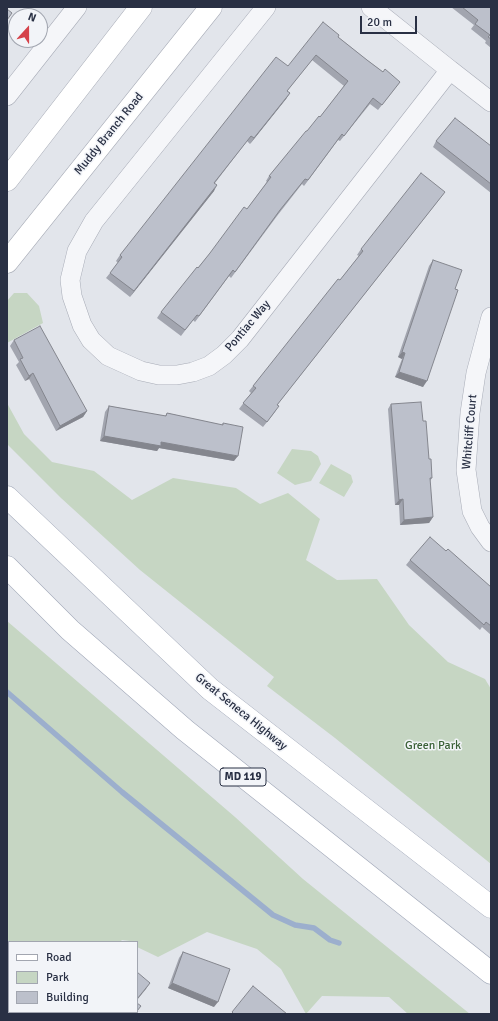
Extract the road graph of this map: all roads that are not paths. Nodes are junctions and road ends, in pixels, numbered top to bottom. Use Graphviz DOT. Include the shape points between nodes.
graph roads {
  1 [pos="77,7"];
  2 [pos="141,7"];
  3 [pos="211,7"];
  4 [pos="266,7"];
  5 [pos="371,7"];
  6 [pos="450,70"];
  7 [pos="7,96"];
  8 [pos="491,102"];
  9 [pos="7,180"];
  10 [pos="7,262"];
  11 [pos="491,317"];
  12 [pos="7,497"];
  13 [pos="491,542"];
  14 [pos="7,567"];
  15 [pos="491,907"];
  16 [pos="491,972"];
  1 -- 7 [label="street"];
  2 -- 9 [label="main road"];
  3 -- 10 [label="main road, Muddy Branch Road"];
  4 -- 6 [label="street, Pontiac Way" via="94,221 72,265 72,296 82,326 91,340 108,356 141,371 159,375 193,372 209,366 224,355 240,339"];
  5 -- 6 [label="street"];
  6 -- 8 [label="street"];
  11 -- 13 [label="street, Whitcliff Court" via="476,373 466,470 472,511"];
  12 -- 15 [label="main road, Great Seneca Highway" via="210,689"];
  14 -- 16 [label="main road, MD 119" via="70,630 185,730"];
}
